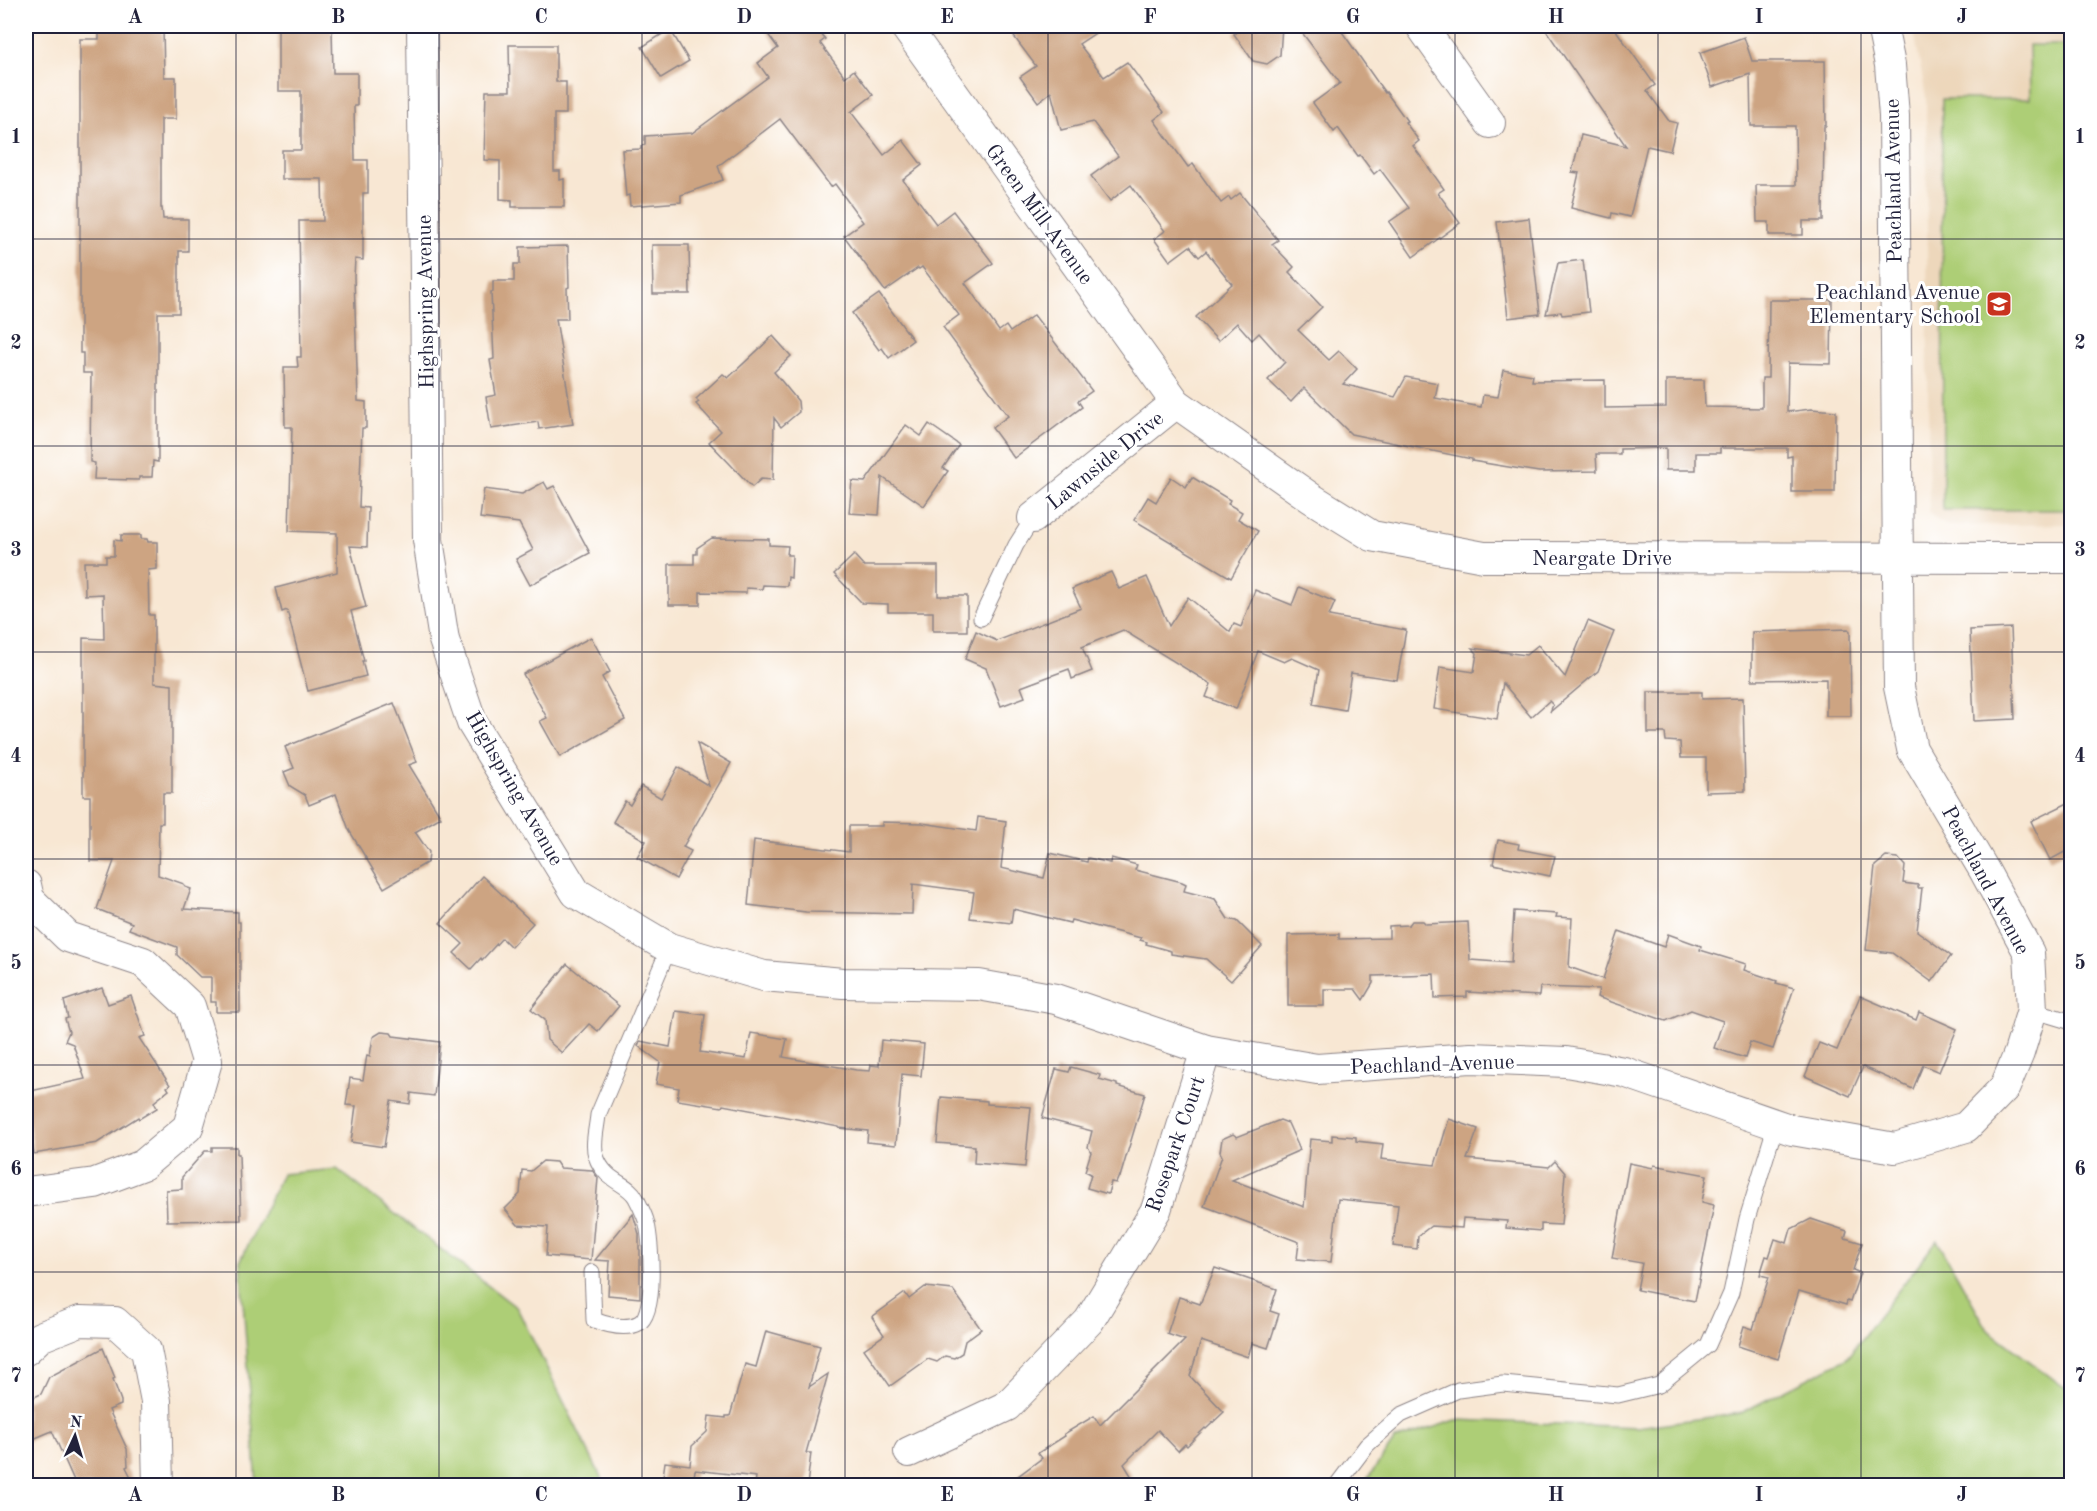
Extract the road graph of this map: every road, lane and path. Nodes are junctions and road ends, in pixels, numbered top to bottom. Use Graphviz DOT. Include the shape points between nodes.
graph roads {
  1 [pos="422,26"];
  2 [pos="905,26"];
  3 [pos="1421,26"];
  4 [pos="1882,26"];
  5 [pos="1490,123"];
  6 [pos="1176,403"];
  7 [pos="1033,518"];
  8 [pos="2072,558"];
  9 [pos="1897,559"];
  10 [pos="981,618"];
  11 [pos="26,885"];
  12 [pos="669,948"];
  13 [pos="2032,1010"];
  14 [pos="2072,1022"];
  15 [pos="1206,1050"];
  16 [pos="1776,1125"];
  17 [pos="26,1192"];
  18 [pos="592,1272"];
  19 [pos="26,1350"];
  20 [pos="909,1452"];
  21 [pos="158,1485"];
  22 [pos="1336,1485"];
  1 -- 12 [label="street, Highspring Avenue" via="428,540 444,640 472,723 576,893"];
  2 -- 6 [label="street, Green Mill Avenue"];
  3 -- 5 [label="street"];
  4 -- 9 [label="street, Peachland Avenue" via="1894,116"];
  6 -- 7 [label="street, Lawnside Drive"];
  6 -- 9 [label="street, Neargate Drive" via="1372,536 1484,557"];
  7 -- 10 [label="lane"];
  8 -- 9 [label="street, Neargate Drive"];
  9 -- 13 [label="street, Peachland Avenue" via="1899,687 1912,748 2029,953"];
  11 -- 17 [label="street" via="29,899 68,937 143,962 190,1006 207,1061 188,1127 143,1165 95,1183"];
  12 -- 15 [label="street, Highspring Avenue" via="764,976 843,983 979,985 1045,997"];
  12 -- 18 [label="lane" via="598,1115 595,1140 595,1154 605,1174 635,1195 646,1221 651,1281 646,1316 640,1323 608,1325 594,1320"];
  13 -- 14 [label="lane"];
  13 -- 16 [label="street, Peachland Avenue" via="2005,1087 1966,1127 1895,1148"];
  15 -- 16 [label="street, Peachland Avenue" via="1317,1069 1471,1058 1566,1062 1624,1072"];
  15 -- 20 [label="street, Rosepark Court" via="1156,1210 1089,1321 1007,1406"];
  16 -- 22 [label="lane" via="1747,1218 1731,1293 1708,1345 1659,1385 1618,1395 1503,1384 1458,1390 1401,1415 1367,1445"];
  19 -- 21 [label="street" via="40,1337 80,1321 115,1322 146,1350 156,1401"];
}
